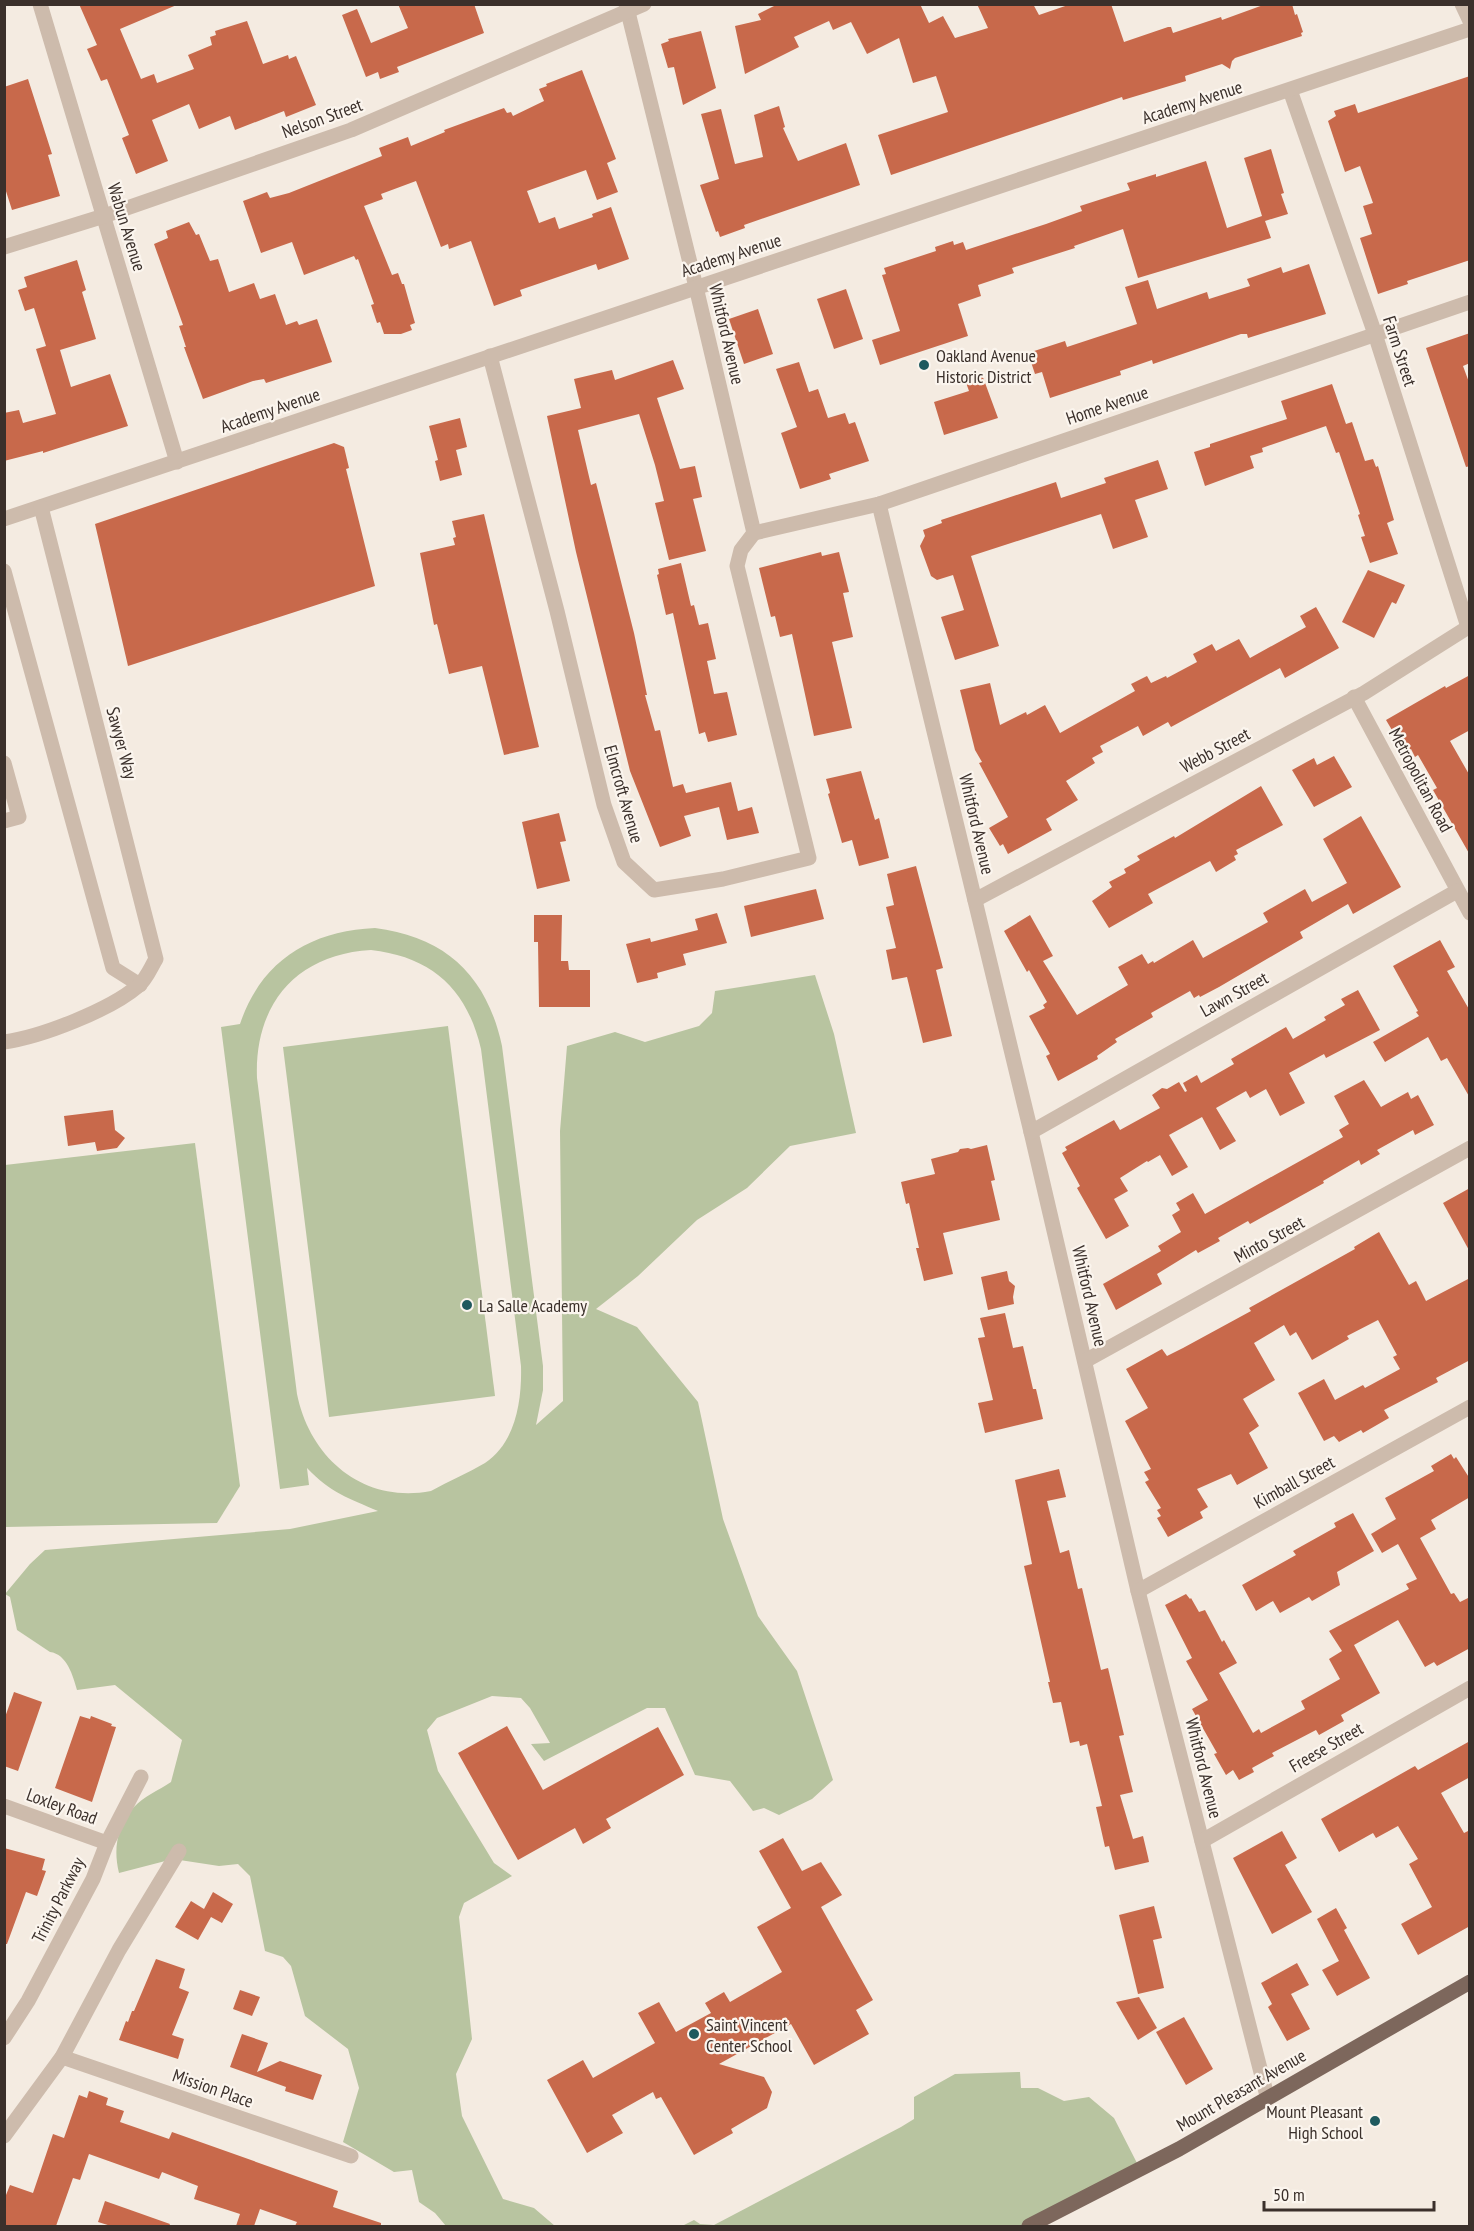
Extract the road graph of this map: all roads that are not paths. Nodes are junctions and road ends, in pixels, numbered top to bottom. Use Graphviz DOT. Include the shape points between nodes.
graph roads {
  1 [pos="40,4"];
  2 [pos="644,4"];
  3 [pos="1461,4"];
  4 [pos="627,8"];
  5 [pos="1470,21"];
  6 [pos="1470,29"];
  7 [pos="1290,90"];
  8 [pos="104,216"];
  9 [pos="4,247"];
  10 [pos="696,287"];
  11 [pos="1470,302"];
  12 [pos="1375,334"];
  13 [pos="490,356"];
  14 [pos="177,462"];
  15 [pos="879,504"];
  16 [pos="41,507"];
  17 [pos="4,519"];
  18 [pos="754,533"];
  19 [pos="4,571"];
  20 [pos="1469,627"];
  21 [pos="1354,697"];
  22 [pos="4,763"];
  23 [pos="4,821"];
  24 [pos="1457,891"];
  25 [pos="975,900"];
  26 [pos="1470,914"];
  27 [pos="140,986"];
  28 [pos="4,1042"];
  29 [pos="1031,1132"];
  30 [pos="1470,1148"];
  31 [pos="1085,1361"];
  32 [pos="1470,1407"];
  33 [pos="1138,1591"];
  34 [pos="1470,1688"];
  35 [pos="141,1777"];
  36 [pos="4,1806"];
  37 [pos="1202,1841"];
  38 [pos="107,1843"];
  39 [pos="179,1851"];
  40 [pos="1470,1982"];
  41 [pos="4,2038"];
  42 [pos="62,2057"];
  43 [pos="1267,2096"];
  44 [pos="4,2136"];
  45 [pos="351,2156"];
  46 [pos="1029,2226"];
  1 -- 8 [label="street, Wabun Avenue"];
  2 -- 4 [label="street, Nelson Street"];
  3 -- 5 [label="street"];
  4 -- 8 [label="street, Nelson Street" via="351,130"];
  4 -- 10 [label="street, Whitford Avenue"];
  6 -- 7 [label="street, Academy Avenue"];
  7 -- 10 [label="street, Academy Avenue"];
  7 -- 12 [label="street, Farm Street"];
  8 -- 9 [label="street, Nelson Street"];
  8 -- 14 [label="street, Wabun Avenue"];
  10 -- 13 [label="street, Academy Avenue"];
  10 -- 18 [label="street, Whitford Avenue"];
  11 -- 12 [label="street, Home Avenue"];
  12 -- 15 [label="street, Home Avenue"];
  12 -- 20 [label="street, Farm Street"];
  13 -- 14 [label="street, Academy Avenue"];
  13 -- 18 [label="street, Elmcroft Avenue" via="604,805 624,862 654,890 723,879 809,858 738,566 741,550"];
  14 -- 16 [label="street, Academy Avenue"];
  15 -- 18 [label="street, Home Avenue"];
  15 -- 25 [label="street, Whitford Avenue"];
  16 -- 17 [label="street, Academy Avenue"];
  16 -- 27 [label="street, Sawyer Way" via="156,959"];
  19 -- 27 [label="street" via="113,968"];
  20 -- 21 [label="street, Webb Street"];
  21 -- 24 [label="street, Metropolitan Road"];
  21 -- 25 [label="street, Webb Street"];
  22 -- 23 [label="street" via="19,817"];
  24 -- 26 [label="street, Metropolitan Road"];
  24 -- 29 [label="street, Lawn Street"];
  25 -- 29 [label="street, Whitford Avenue"];
  27 -- 28 [label="street, Sawyer Way" via="59,1026"];
  29 -- 31 [label="street, Whitford Avenue"];
  30 -- 31 [label="street, Minto Street"];
  31 -- 33 [label="street, Whitford Avenue"];
  32 -- 33 [label="street, Kimball Street"];
  33 -- 37 [label="street, Whitford Avenue"];
  34 -- 37 [label="street, Freese Street"];
  35 -- 38 [label="street, Trinity Parkway"];
  36 -- 38 [label="street, Loxley Road"];
  37 -- 43 [label="street, Whitford Avenue"];
  38 -- 41 [label="street, Trinity Parkway" via="93,1879"];
  39 -- 42 [label="street" via="119,1950"];
  40 -- 43 [label="main road, Mount Pleasant Avenue"];
  42 -- 44 [label="street"];
  42 -- 45 [label="street, Mission Place"];
  43 -- 46 [label="main road, Mount Pleasant Avenue" via="1179,2149"];
}
